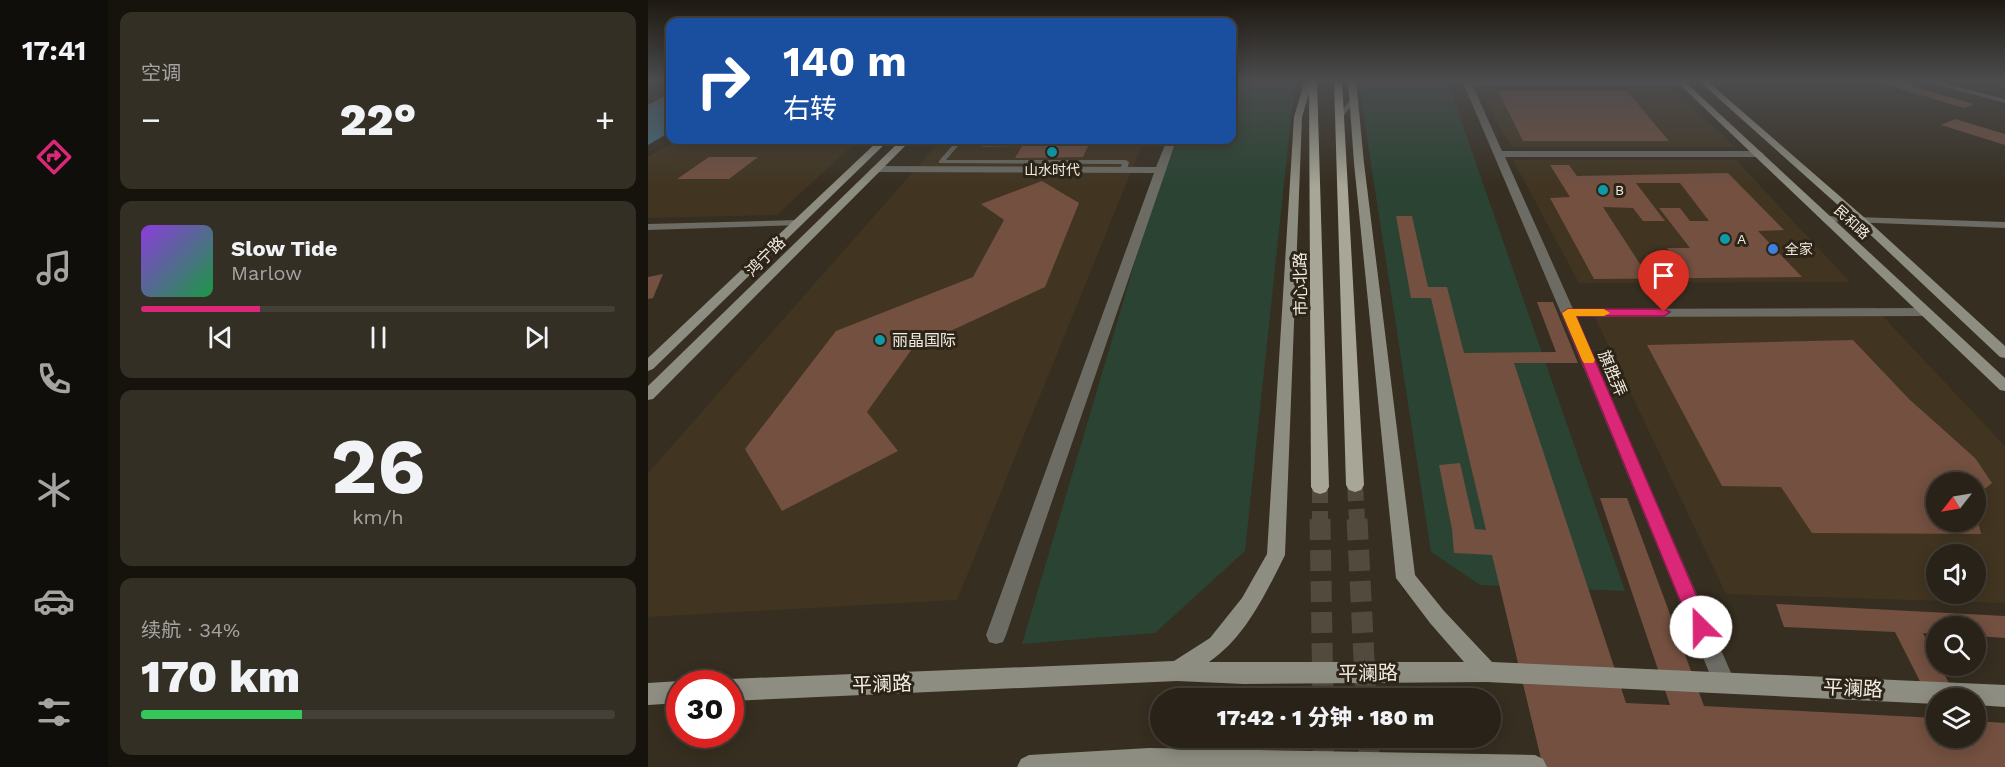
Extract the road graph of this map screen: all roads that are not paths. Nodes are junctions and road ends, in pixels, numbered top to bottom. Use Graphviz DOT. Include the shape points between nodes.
graph roads {
  1 [pos="1298,116"];
  2 [pos="1312,116"];
  3 [pos="1355,116"];
  4 [pos="1481,116"];
  5 [pos="1718,116"];
  6 [pos="1743,116"];
  7 [pos="1340,117"];
  8 [pos="880,144"];
  9 [pos="902,144"];
  10 [pos="957,144"];
  11 [pos="1170,144"];
  12 [pos="1497,154"];
  13 [pos="1759,154"];
  14 [pos="876,169"];
  15 [pos="1123,170"];
  16 [pos="1161,170"];
  17 [pos="1827,219"];
  18 [pos="1862,221"];
  19 [pos="798,223"];
  20 [pos="2005,225"];
  21 [pos="648,227"];
  22 [pos="1926,312"];
  23 [pos="1568,313"];
  24 [pos="2005,354"];
  25 [pos="648,366"];
  26 [pos="2005,386"];
  27 [pos="648,395"];
  28 [pos="1355,485"];
  29 [pos="1320,487"];
  30 [pos="996,635"];
  31 [pos="1177,671"];
  32 [pos="1487,672"];
  33 [pos="1724,682"];
  34 [pos="744,689"];
  35 [pos="666,693"];
  36 [pos="648,694"];
  37 [pos="2005,696"];
  38 [pos="1029,767"];
  39 [pos="1535,767"];
  1 -- 31 [label="main road" via="1276,555 1249,604 1217,645"];
  2 -- 29 [label="main road, 市心北路"];
  3 -- 32 [label="main road" via="1406,578"];
  4 -- 12 [label="street, 旗胜弄"];
  5 -- 13 [label="main road, 民和路"];
  6 -- 18 [label="main road, 民和路"];
  7 -- 28 [label="main road"];
  8 -- 19 [label="main road, 鸿宁路"];
  9 -- 14 [label="main road, 鸿宁路"];
  10 -- 15 [label="lane" via="941,162 1126,162"];
  11 -- 16 [label="street"];
  12 -- 13 [label="street"];
  12 -- 23 [label="street, 旗胜弄"];
  13 -- 17 [label="main road, 民和路"];
  14 -- 15 [label="street"];
  14 -- 27 [label="main road, 鸿宁路"];
  15 -- 16 [label="street"];
  16 -- 30 [label="street"];
  17 -- 18 [label="street"];
  17 -- 22 [label="main road, 民和路"];
  18 -- 20 [label="street"];
  18 -- 24 [label="main road, 民和路"];
  19 -- 21 [label="street"];
  19 -- 25 [label="main road, 鸿宁路"];
  22 -- 23 [label="street"];
  22 -- 26 [label="main road, 民和路"];
  23 -- 33 [label="street, 旗胜弄"];
  31 -- 32 [label="main road, 平澜路"];
  31 -- 34 [label="main road, 平澜路"];
  32 -- 33 [label="main road, 平澜路"];
  33 -- 37 [label="main road, 平澜路"];
  35 -- 36 [label="main road"];
  38 -- 39 [label="main road" via="1149,760"];
}
